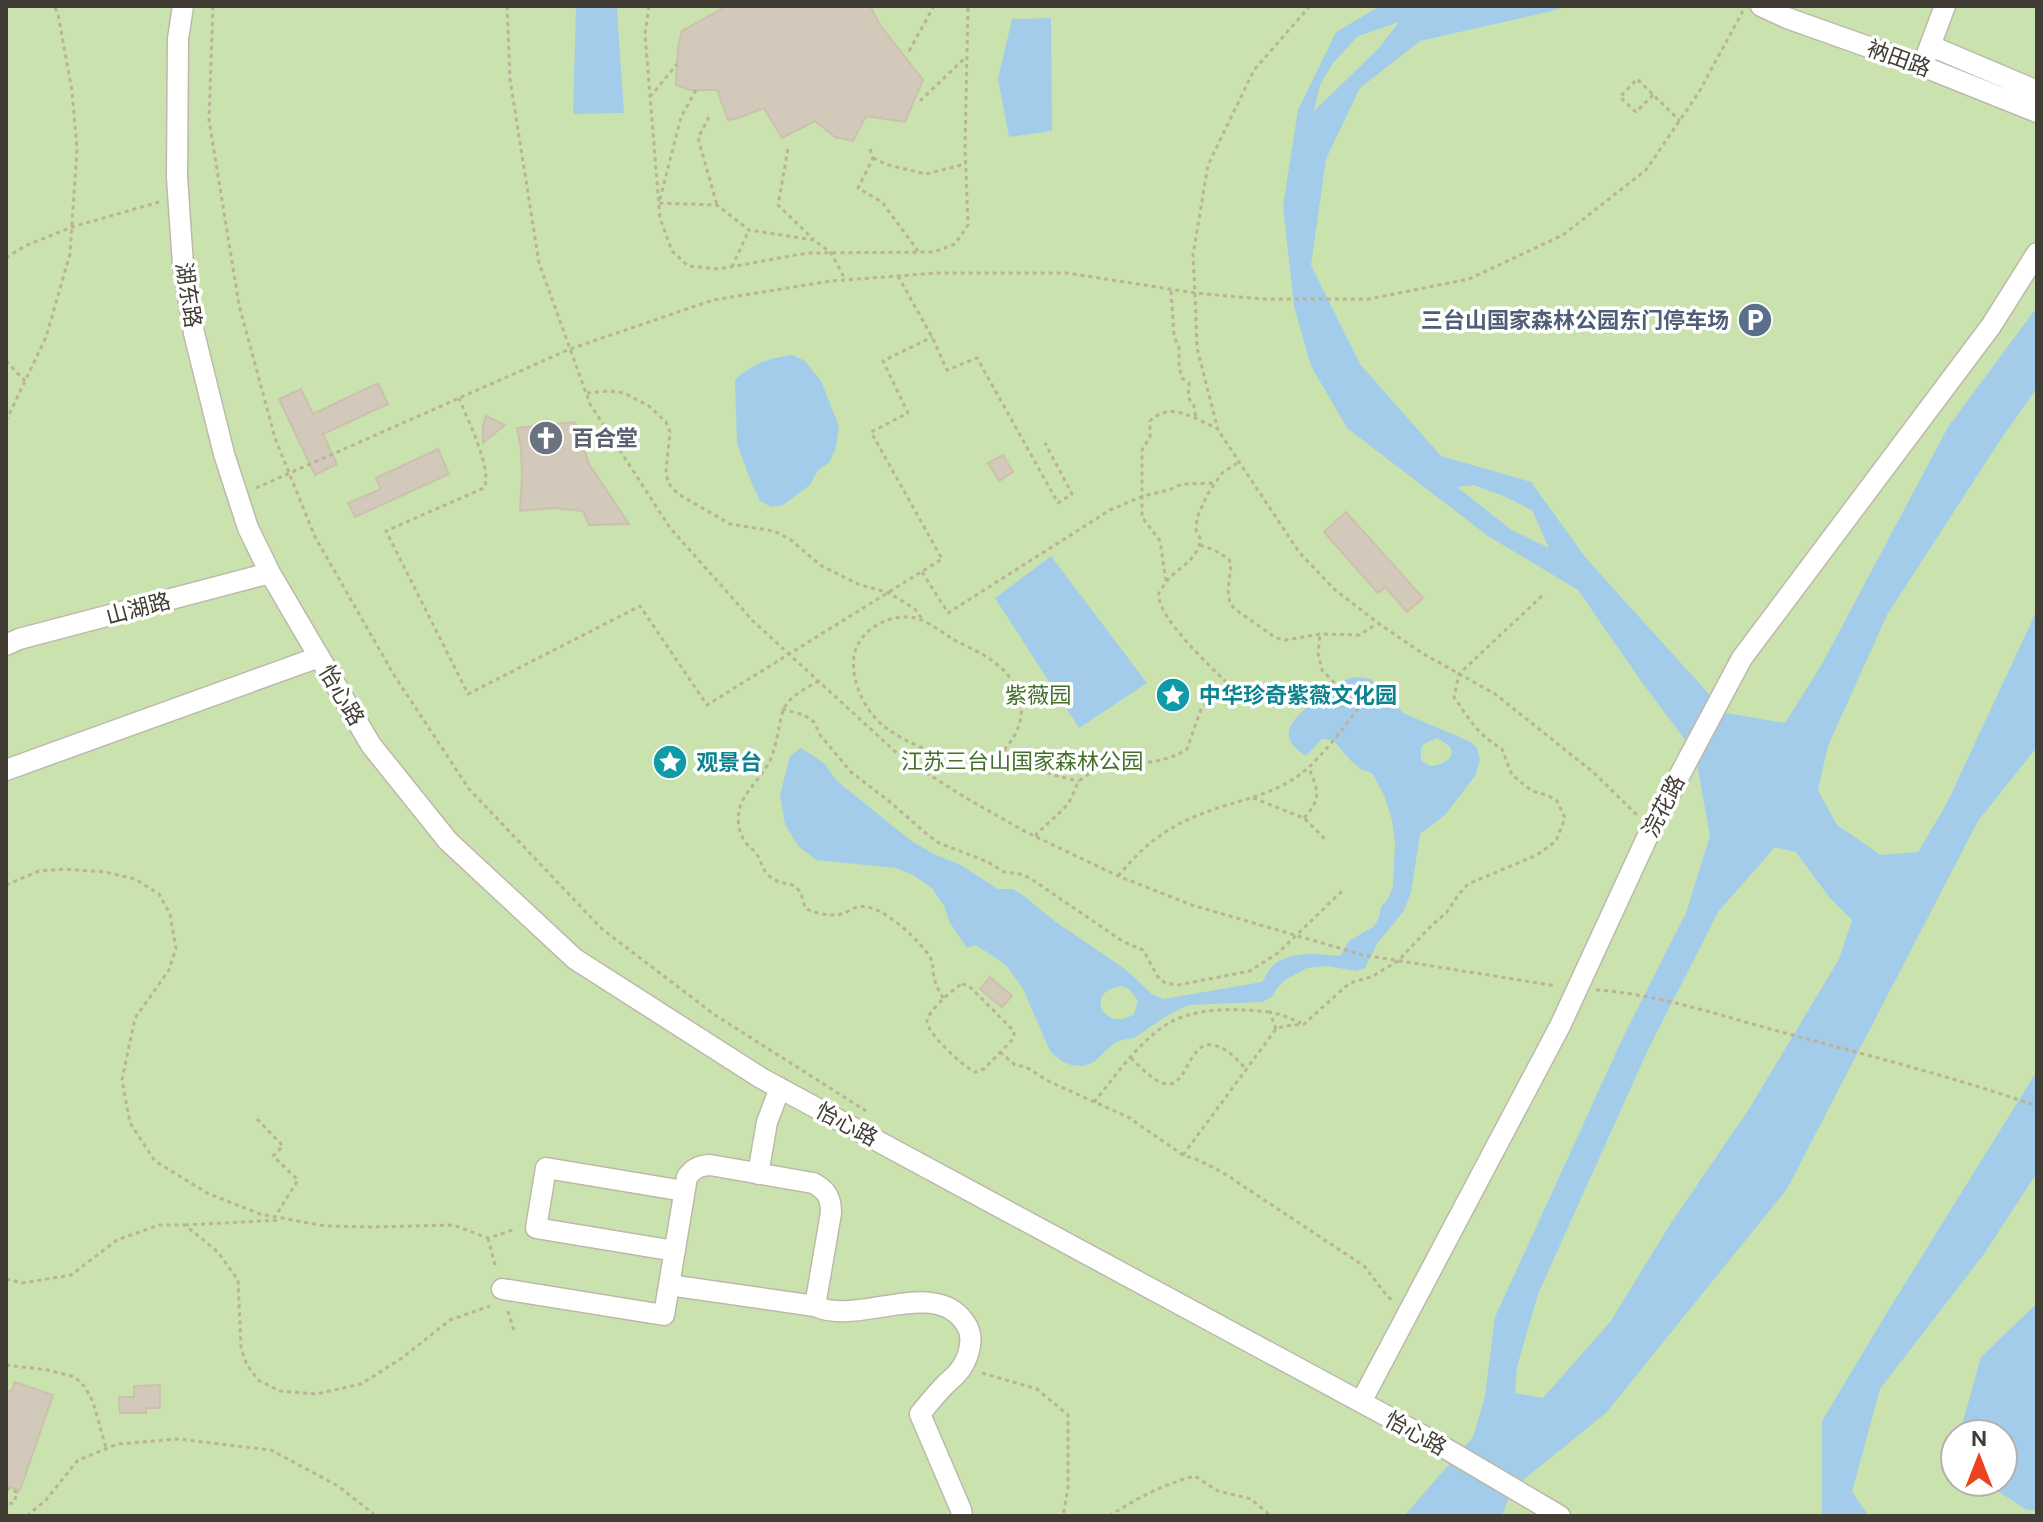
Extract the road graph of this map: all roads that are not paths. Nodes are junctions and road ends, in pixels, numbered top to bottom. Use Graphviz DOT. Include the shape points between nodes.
graph roads {
  1 [pos="183,6"];
  2 [pos="1761,6"];
  3 [pos="1945,6"];
  4 [pos="1931,46"];
  5 [pos="1922,66"];
  6 [pos="2037,91"];
  7 [pos="2037,112"];
  8 [pos="2037,253"];
  9 [pos="270,573"];
  10 [pos="6,645"];
  11 [pos="319,657"];
  12 [pos="6,770"];
  13 [pos="780,1088"];
  14 [pos="758,1174"];
  15 [pos="684,1191"];
  16 [pos="675,1251"];
  17 [pos="669,1285"];
  18 [pos="501,1296"];
  19 [pos="815,1306"];
  20 [pos="1361,1402"];
  21 [pos="962,1516"];
  22 [pos="1560,1516"];
  1 -- 9 [label="street, 湖东路" via="178,39 183,265 224,454 248,528"];
  2 -- 5 [label="street, 衲田路"];
  3 -- 4 [label="street"];
  4 -- 5 [label="street"];
  4 -- 6 [label="street, 衲田路"];
  5 -- 7 [label="street, 衲田路"];
  8 -- 20 [label="street, 浣花路" via="1991,326 1742,658 1651,829 1560,1026"];
  9 -- 10 [label="street, 山湖路"];
  9 -- 11 [label="street, 怡心路"];
  11 -- 12 [label="street"];
  11 -- 13 [label="street, 怡心路" via="371,745 448,841 575,959"];
  13 -- 14 [label="street" via="767,1122"];
  13 -- 20 [label="street, 怡心路"];
  14 -- 15 [label="street" via="700,1166 687,1177"];
  14 -- 19 [label="street" via="813,1183 831,1202"];
  15 -- 16 [label="street"];
  15 -- 16 [label="street" via="546,1168 536,1228"];
  16 -- 17 [label="street"];
  17 -- 18 [label="street" via="664,1315"];
  17 -- 19 [label="street"];
  19 -- 21 [label="street" via="833,1312 925,1302 943,1306 965,1322 971,1343 962,1367 920,1414"];
  20 -- 22 [label="street, 怡心路"];
}
